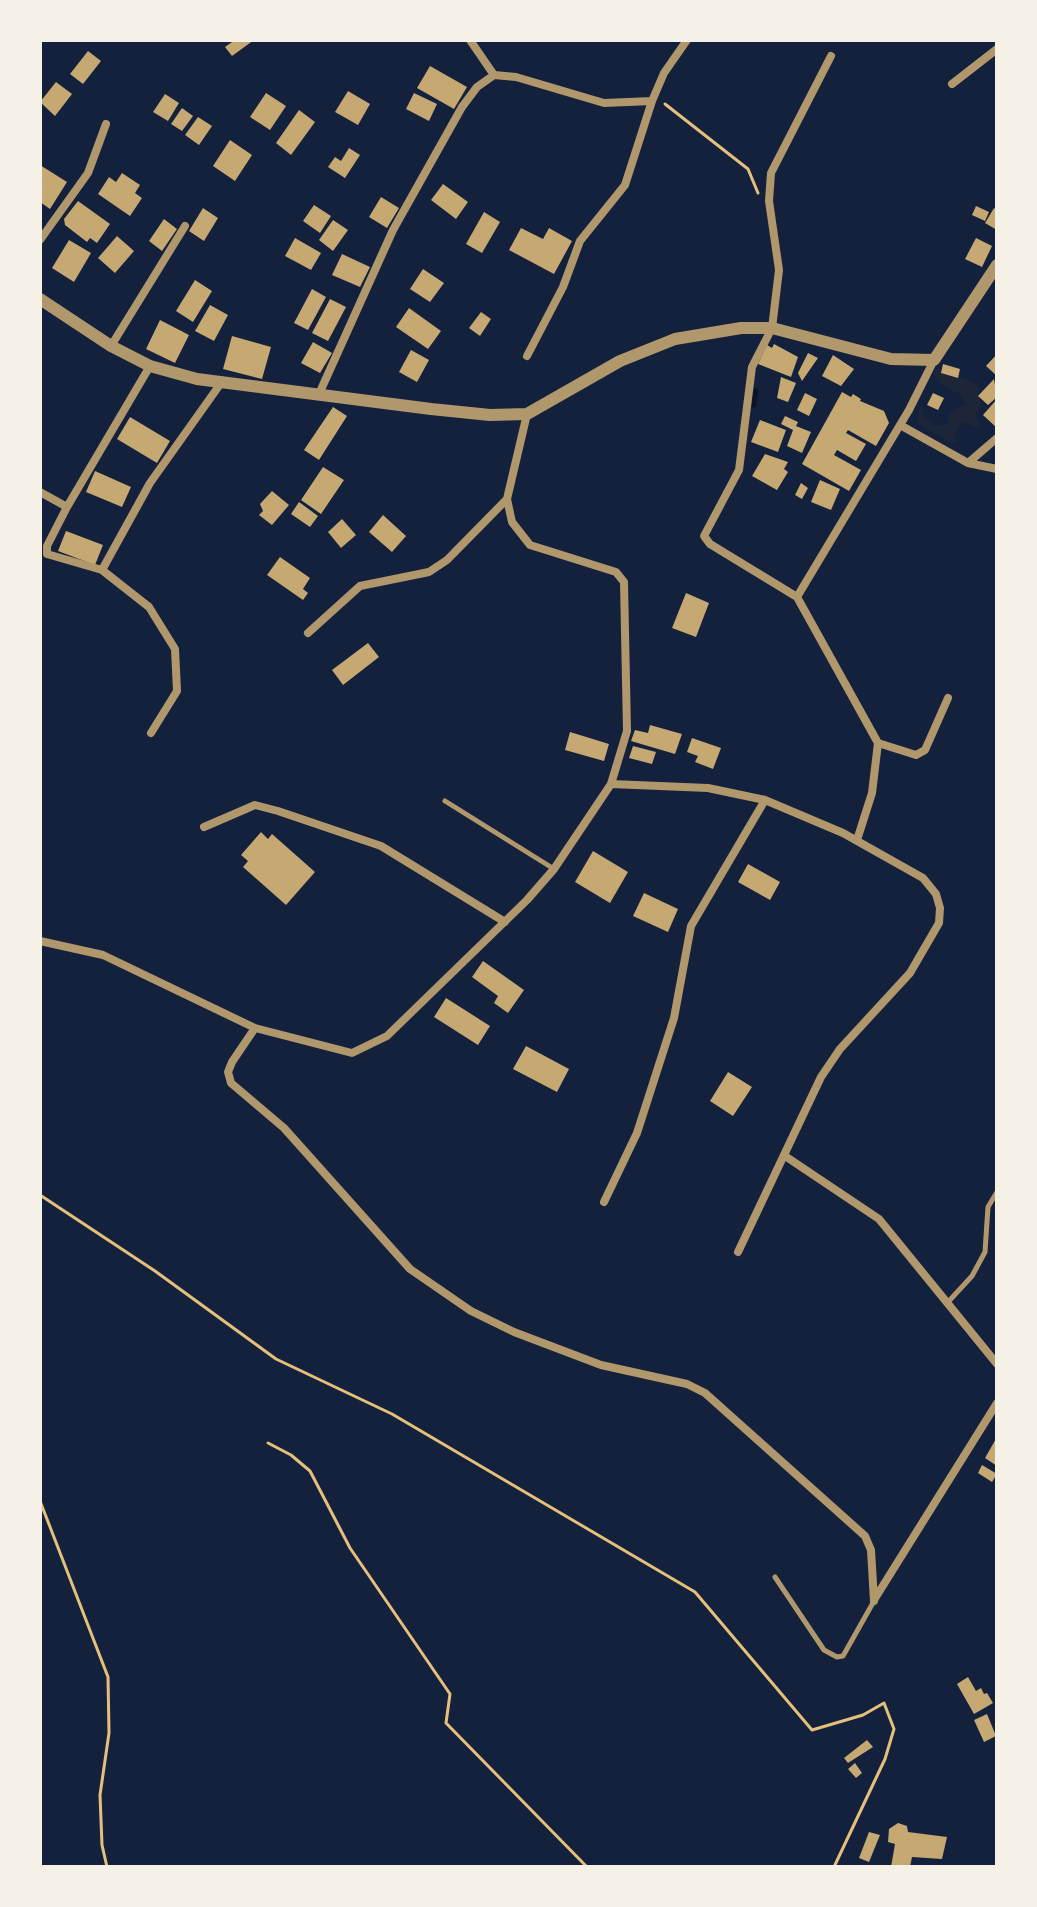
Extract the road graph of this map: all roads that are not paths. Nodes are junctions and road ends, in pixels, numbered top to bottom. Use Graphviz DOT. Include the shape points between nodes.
graph roads {
  1 [pos="470,40"];
  2 [pos="687,40"];
  3 [pos="997,49"];
  4 [pos="831,56"];
  5 [pos="494,75"];
  6 [pos="952,84"];
  7 [pos="652,101"];
  8 [pos="106,124"];
  9 [pos="185,226"];
  10 [pos="40,240"];
  11 [pos="997,265"];
  12 [pos="41,302"];
  13 [pos="772,328"];
  14 [pos="111,346"];
  15 [pos="527,356"];
  16 [pos="934,360"];
  17 [pos="150,366"];
  18 [pos="221,383"];
  19 [pos="319,394"];
  20 [pos="527,414"];
  21 [pos="900,425"];
  22 [pos="997,438"];
  23 [pos="968,463"];
  24 [pos="997,469"];
  25 [pos="40,492"];
  26 [pos="507,499"];
  27 [pos="67,507"];
  28 [pos="102,570"];
  29 [pos="797,597"];
  30 [pos="308,633"];
  31 [pos="948,698"];
  32 [pos="151,733"];
  33 [pos="878,743"];
  34 [pos="611,784"];
  35 [pos="765,800"];
  36 [pos="445,801"];
  37 [pos="204,827"];
  38 [pos="857,840"];
  39 [pos="554,869"];
  40 [pos="505,922"];
  41 [pos="40,941"];
  42 [pos="255,1028"];
  43 [pos="785,1156"];
  44 [pos="997,1192"];
  45 [pos="604,1202"];
  46 [pos="738,1252"];
  47 [pos="949,1301"];
  48 [pos="997,1364"];
  49 [pos="997,1403"];
  50 [pos="775,1577"];
  51 [pos="874,1601"];
  1 -- 5 [label="street"];
  2 -- 7 [label="street"];
  3 -- 6 [label="street"];
  4 -- 13 [label="street" via="771,173 779,270"];
  5 -- 7 [label="street" via="604,103"];
  5 -- 19 [label="street" via="462,107 393,230"];
  7 -- 15 [label="street" via="625,185 580,241"];
  8 -- 10 [label="street" via="88,173"];
  9 -- 14 [label="street"];
  11 -- 16 [label="street"];
  12 -- 14 [label="street"];
  13 -- 16 [label="street" via="891,359"];
  13 -- 20 [label="street" via="675,339 620,361"];
  13 -- 29 [label="street" via="752,367 739,470 704,536"];
  14 -- 17 [label="street"];
  16 -- 21 [label="street"];
  17 -- 18 [label="street"];
  17 -- 27 [label="street"];
  18 -- 19 [label="street"];
  18 -- 28 [label="street" via="150,483"];
  19 -- 20 [label="street" via="490,415"];
  20 -- 26 [label="street"];
  21 -- 23 [label="street"];
  21 -- 29 [label="street"];
  22 -- 23 [label="street"];
  23 -- 24 [label="street"];
  25 -- 27 [label="street"];
  26 -- 30 [label="street" via="447,560 429,572 360,586"];
  26 -- 34 [label="street" via="512,522 530,545 616,572 624,582 627,731"];
  27 -- 28 [label="street" via="47,554"];
  28 -- 32 [label="street" via="149,607 175,649 177,691"];
  29 -- 33 [label="street"];
  31 -- 33 [label="street" via="925,750 916,755"];
  33 -- 38 [label="street" via="872,793"];
  34 -- 35 [label="street" via="708,788"];
  34 -- 39 [label="street"];
  35 -- 38 [label="street"];
  35 -- 45 [label="street" via="691,926 666,1043 625,1163"];
  36 -- 39 [label="lane"];
  37 -- 40 [label="street" via="255,805 278,811 381,846"];
  38 -- 43 [label="street" via="923,878 936,894 939,923 910,973 821,1077"];
  39 -- 40 [label="street"];
  40 -- 42 [label="street" via="371,1046 352,1053"];
  41 -- 42 [label="street" via="103,955"];
  42 -- 51 [label="street" via="232,1062 231,1083 284,1128 410,1269 471,1311 514,1332 601,1365 687,1384 705,1393 865,1536 871,1550"];
  43 -- 46 [label="street"];
  43 -- 47 [label="street" via="879,1219"];
  44 -- 47 [label="lane" via="988,1207 985,1252"];
  47 -- 48 [label="street"];
  49 -- 51 [label="street"];
  50 -- 51 [label="lane" via="824,1650 837,1657 843,1656"];
}
